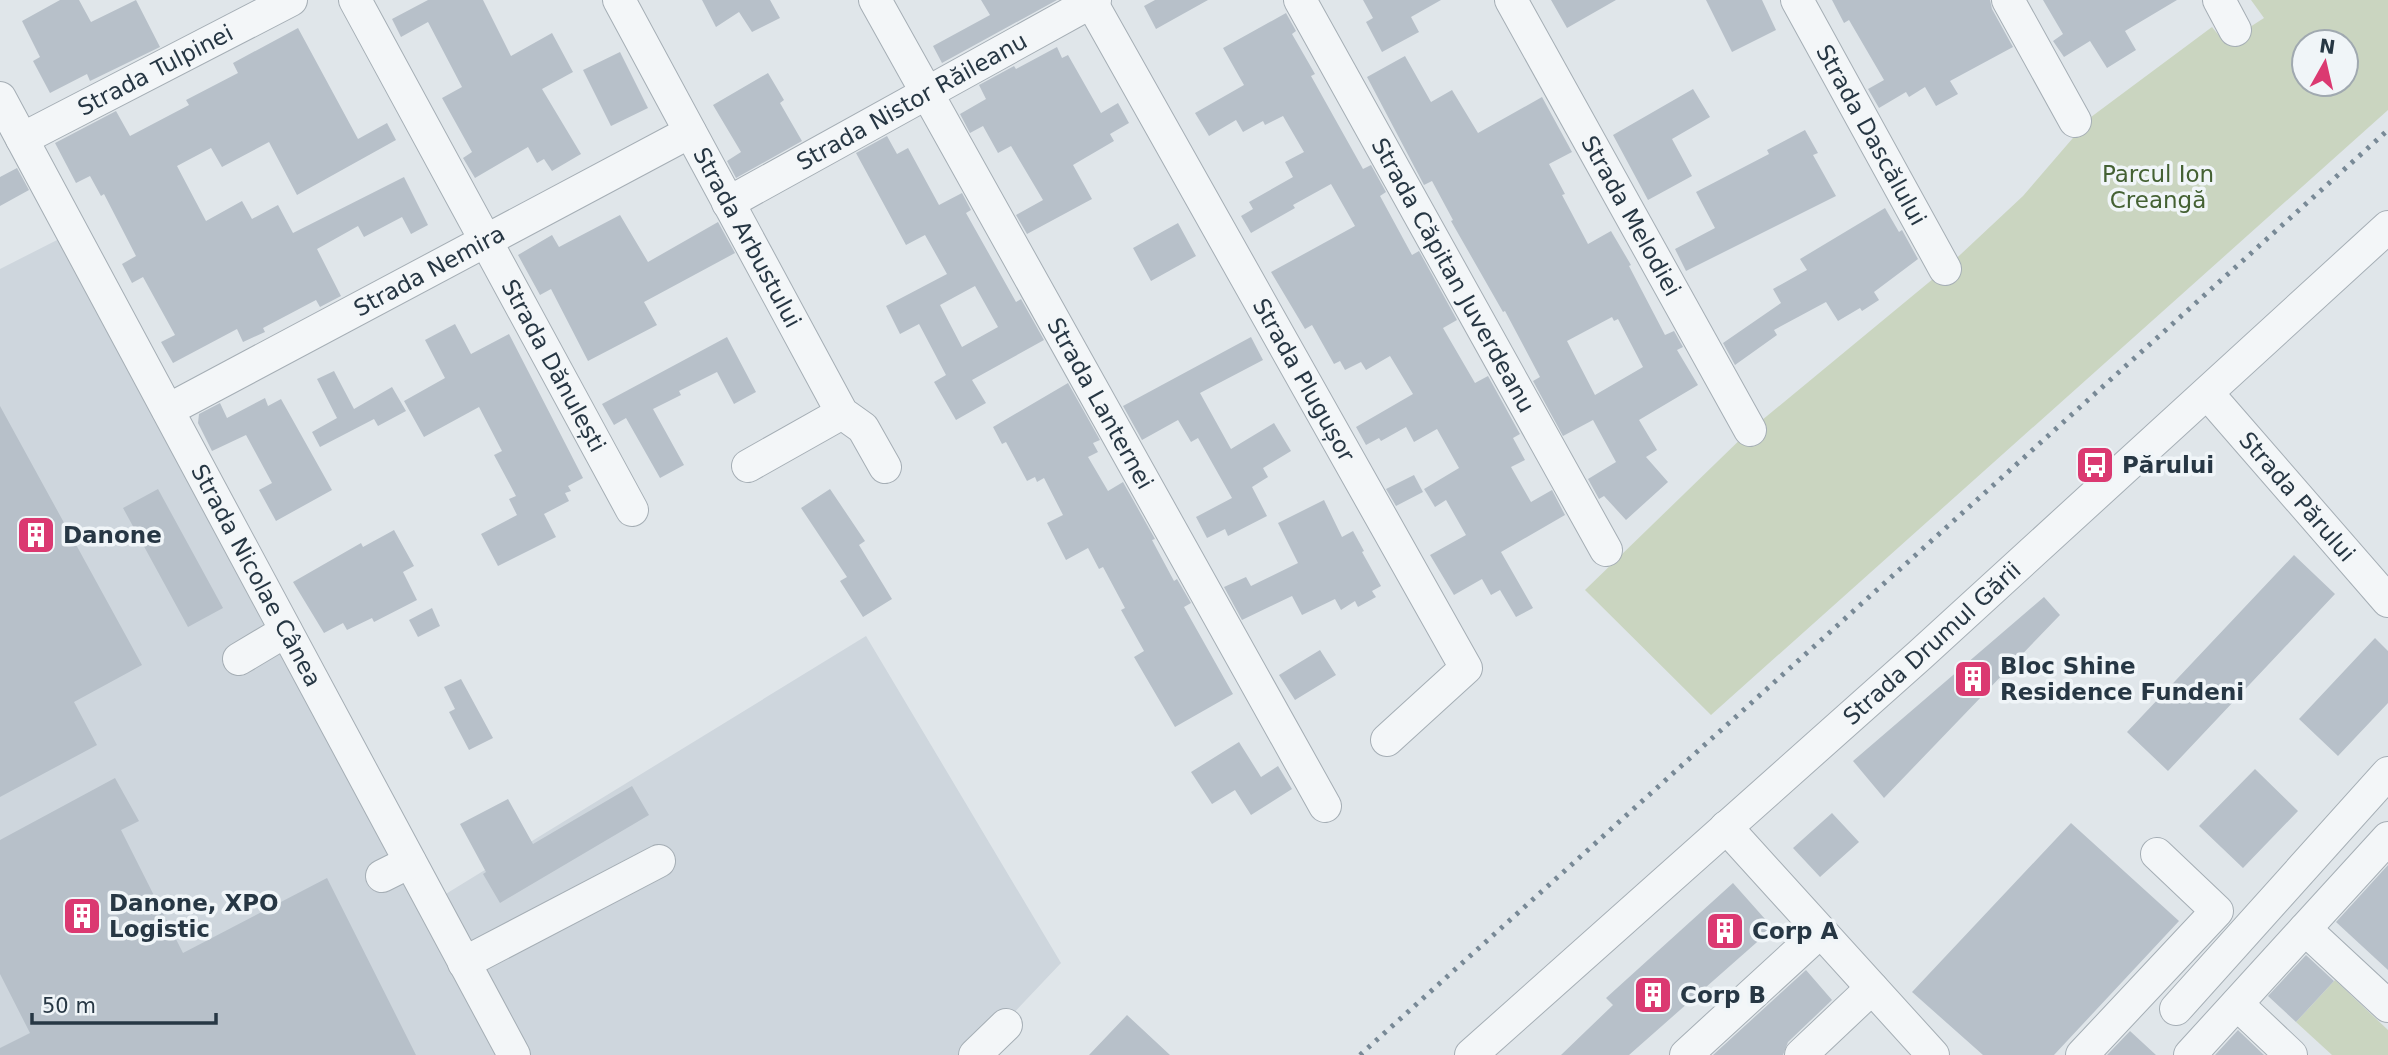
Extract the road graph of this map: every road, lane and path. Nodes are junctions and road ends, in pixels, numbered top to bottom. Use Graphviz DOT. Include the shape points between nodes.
graph roads {
  1 [pos="291,0"];
  2 [pos="355,0"];
  3 [pos="619,0"];
  4 [pos="875,0"];
  5 [pos="1300,0"];
  6 [pos="1511,0"];
  7 [pos="1797,0"];
  8 [pos="2008,0"];
  9 [pos="2219,0"];
  10 [pos="1092,1"];
  11 [pos="2235,30"];
  12 [pos="927,93"];
  13 [pos="2,106"];
  14 [pos="2075,121"];
  15 [pos="690,132"];
  16 [pos="22,139"];
  17 [pos="728,203"];
  18 [pos="2388,227"];
  19 [pos="485,240"];
  20 [pos="1945,269"];
  21 [pos="2208,394"];
  22 [pos="168,410"];
  23 [pos="842,413"];
  24 [pos="1750,430"];
  25 [pos="748,466"];
  26 [pos="885,467"];
  27 [pos="632,510"];
  28 [pos="1606,550"];
  29 [pos="2388,601"];
  30 [pos="286,631"];
  31 [pos="239,659"];
  32 [pos="1387,740"];
  33 [pos="2388,773"];
  34 [pos="1325,806"];
  35 [pos="1726,827"];
  36 [pos="2388,838"];
  37 [pos="2157,854"];
  38 [pos="659,861"];
  39 [pos="2305,929"];
  40 [pos="1819,932"];
  41 [pos="464,962"];
  42 [pos="1872,988"];
  43 [pos="2237,1004"];
  44 [pos="2388,1006"];
  45 [pos="2176,1009"];
  46 [pos="1006,1025"];
  47 [pos="514,1055"];
  48 [pos="975,1055"];
  49 [pos="1471,1055"];
  50 [pos="1686,1055"];
  51 [pos="1801,1055"];
  52 [pos="1933,1055"];
  53 [pos="2081,1055"];
  54 [pos="2190,1055"];
  55 [pos="2291,1055"];
  1 -- 16 [label="street, Strada Tulpinei"];
  2 -- 19 [label="street, Strada Dănulești"];
  3 -- 15 [label="street, Strada Arbustului"];
  4 -- 12 [label="street, Strada Lanternei"];
  5 -- 28 [label="street, Strada Căpitan Juverdeanu"];
  6 -- 24 [label="street, Strada Melodiei"];
  7 -- 20 [label="street, Strada Dascălului"];
  8 -- 14 [label="street"];
  9 -- 11 [label="street"];
  10 -- 12 [label="street, Strada Nistor Răileanu"];
  10 -- 32 [label="street, Strada Plugușor" via="1466,668"];
  12 -- 17 [label="street, Strada Nistor Răileanu"];
  12 -- 34 [label="street, Strada Lanternei"];
  13 -- 16 [label="street, Strada Nicolae Cânea"];
  15 -- 17 [label="street, Strada Arbustului"];
  15 -- 19 [label="street, Strada Nemira"];
  16 -- 22 [label="street, Strada Nicolae Cânea"];
  17 -- 23 [label="street, Strada Arbustului"];
  18 -- 21 [label="street, Strada Drumul Gării"];
  19 -- 22 [label="street, Strada Nemira"];
  19 -- 27 [label="street, Strada Dănulești"];
  21 -- 29 [label="street, Strada Părului"];
  21 -- 35 [label="street, Strada Drumul Gării"];
  22 -- 30 [label="street, Strada Nicolae Cânea"];
  23 -- 25 [label="street"];
  23 -- 26 [label="street, Strada Arbustului" via="863,428"];
  30 -- 31 [label="street"];
  30 -- 41 [label="street, Strada Nicolae Cânea" via="396,869"];
  33 -- 45 [label="street"];
  35 -- 40 [label="street"];
  35 -- 49 [label="street, Strada Drumul Gării"];
  36 -- 39 [label="street"];
  37 -- 53 [label="street" via="2217,911"];
  38 -- 41 [label="street"];
  39 -- 43 [label="street"];
  39 -- 44 [label="street"];
  40 -- 42 [label="street"];
  40 -- 50 [label="street"];
  41 -- 47 [label="street, Strada Nicolae Cânea"];
  42 -- 51 [label="street"];
  42 -- 52 [label="street"];
  43 -- 54 [label="street"];
  43 -- 55 [label="street"];
  46 -- 48 [label="street"];
}
